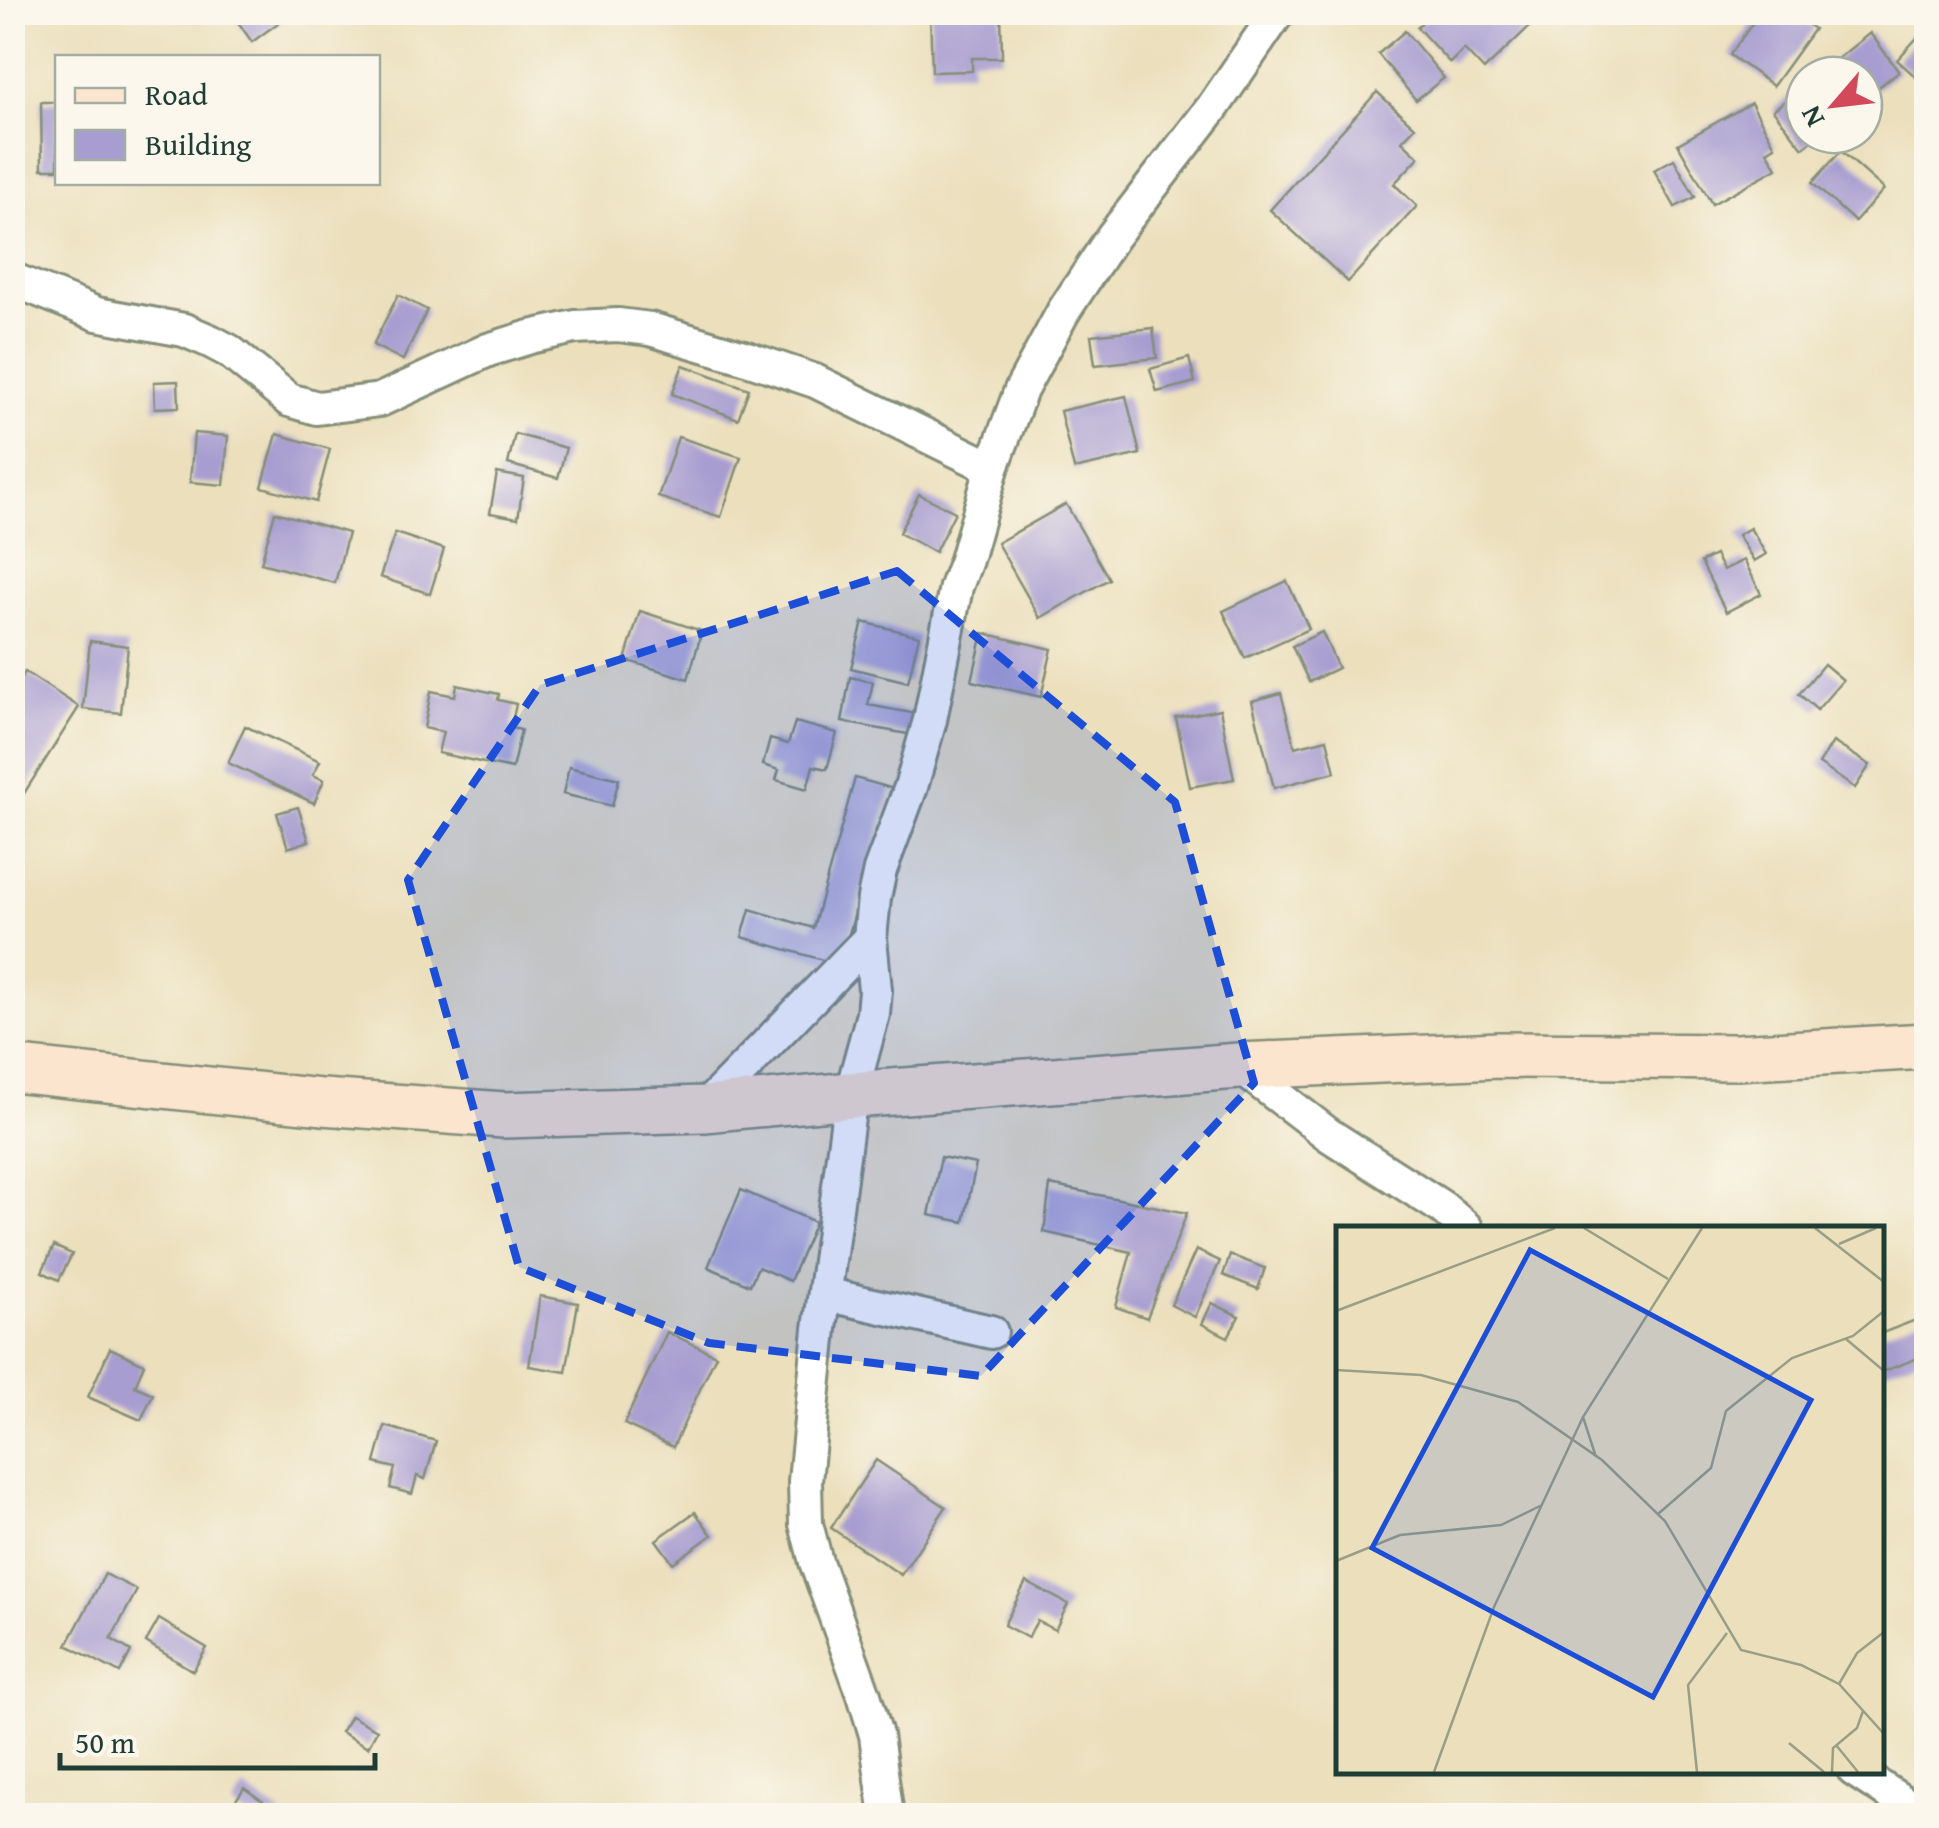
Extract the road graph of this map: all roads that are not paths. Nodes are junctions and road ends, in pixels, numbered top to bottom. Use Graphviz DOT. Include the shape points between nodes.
graph roads {
  1 [pos="1278,12"];
  2 [pos="12,279"];
  3 [pos="992,468"];
  4 [pos="870,938"];
  5 [pos="1926,1046"];
  6 [pos="1238,1066"];
  7 [pos="12,1069"];
  8 [pos="851,1095"];
  9 [pos="704,1110"];
  10 [pos="1464,1226"];
  11 [pos="824,1294"];
  12 [pos="991,1332"];
  13 [pos="1859,1773"];
  14 [pos="887,1816"];
  15 [pos="1924,1816"];
  1 -- 3 [label="street" via="1063,312 1021,390"];
  2 -- 3 [label="street" via="98,314 184,330 229,351 289,400 317,408 380,400 530,337 574,327 650,329 816,382"];
  3 -- 4 [label="street" via="956,587 920,758 880,870"];
  4 -- 8 [label="street" via="873,1014"];
  4 -- 9 [label="street"];
  5 -- 6 [label="main road" via="1736,1057 1499,1055"];
  6 -- 8 [label="main road"];
  6 -- 10 [label="street"];
  7 -- 9 [label="main road" via="504,1115"];
  8 -- 9 [label="main road"];
  8 -- 11 [label="street"];
  11 -- 12 [label="street"];
  11 -- 14 [label="street" via="806,1524 876,1735"];
  13 -- 15 [label="street"];
}
